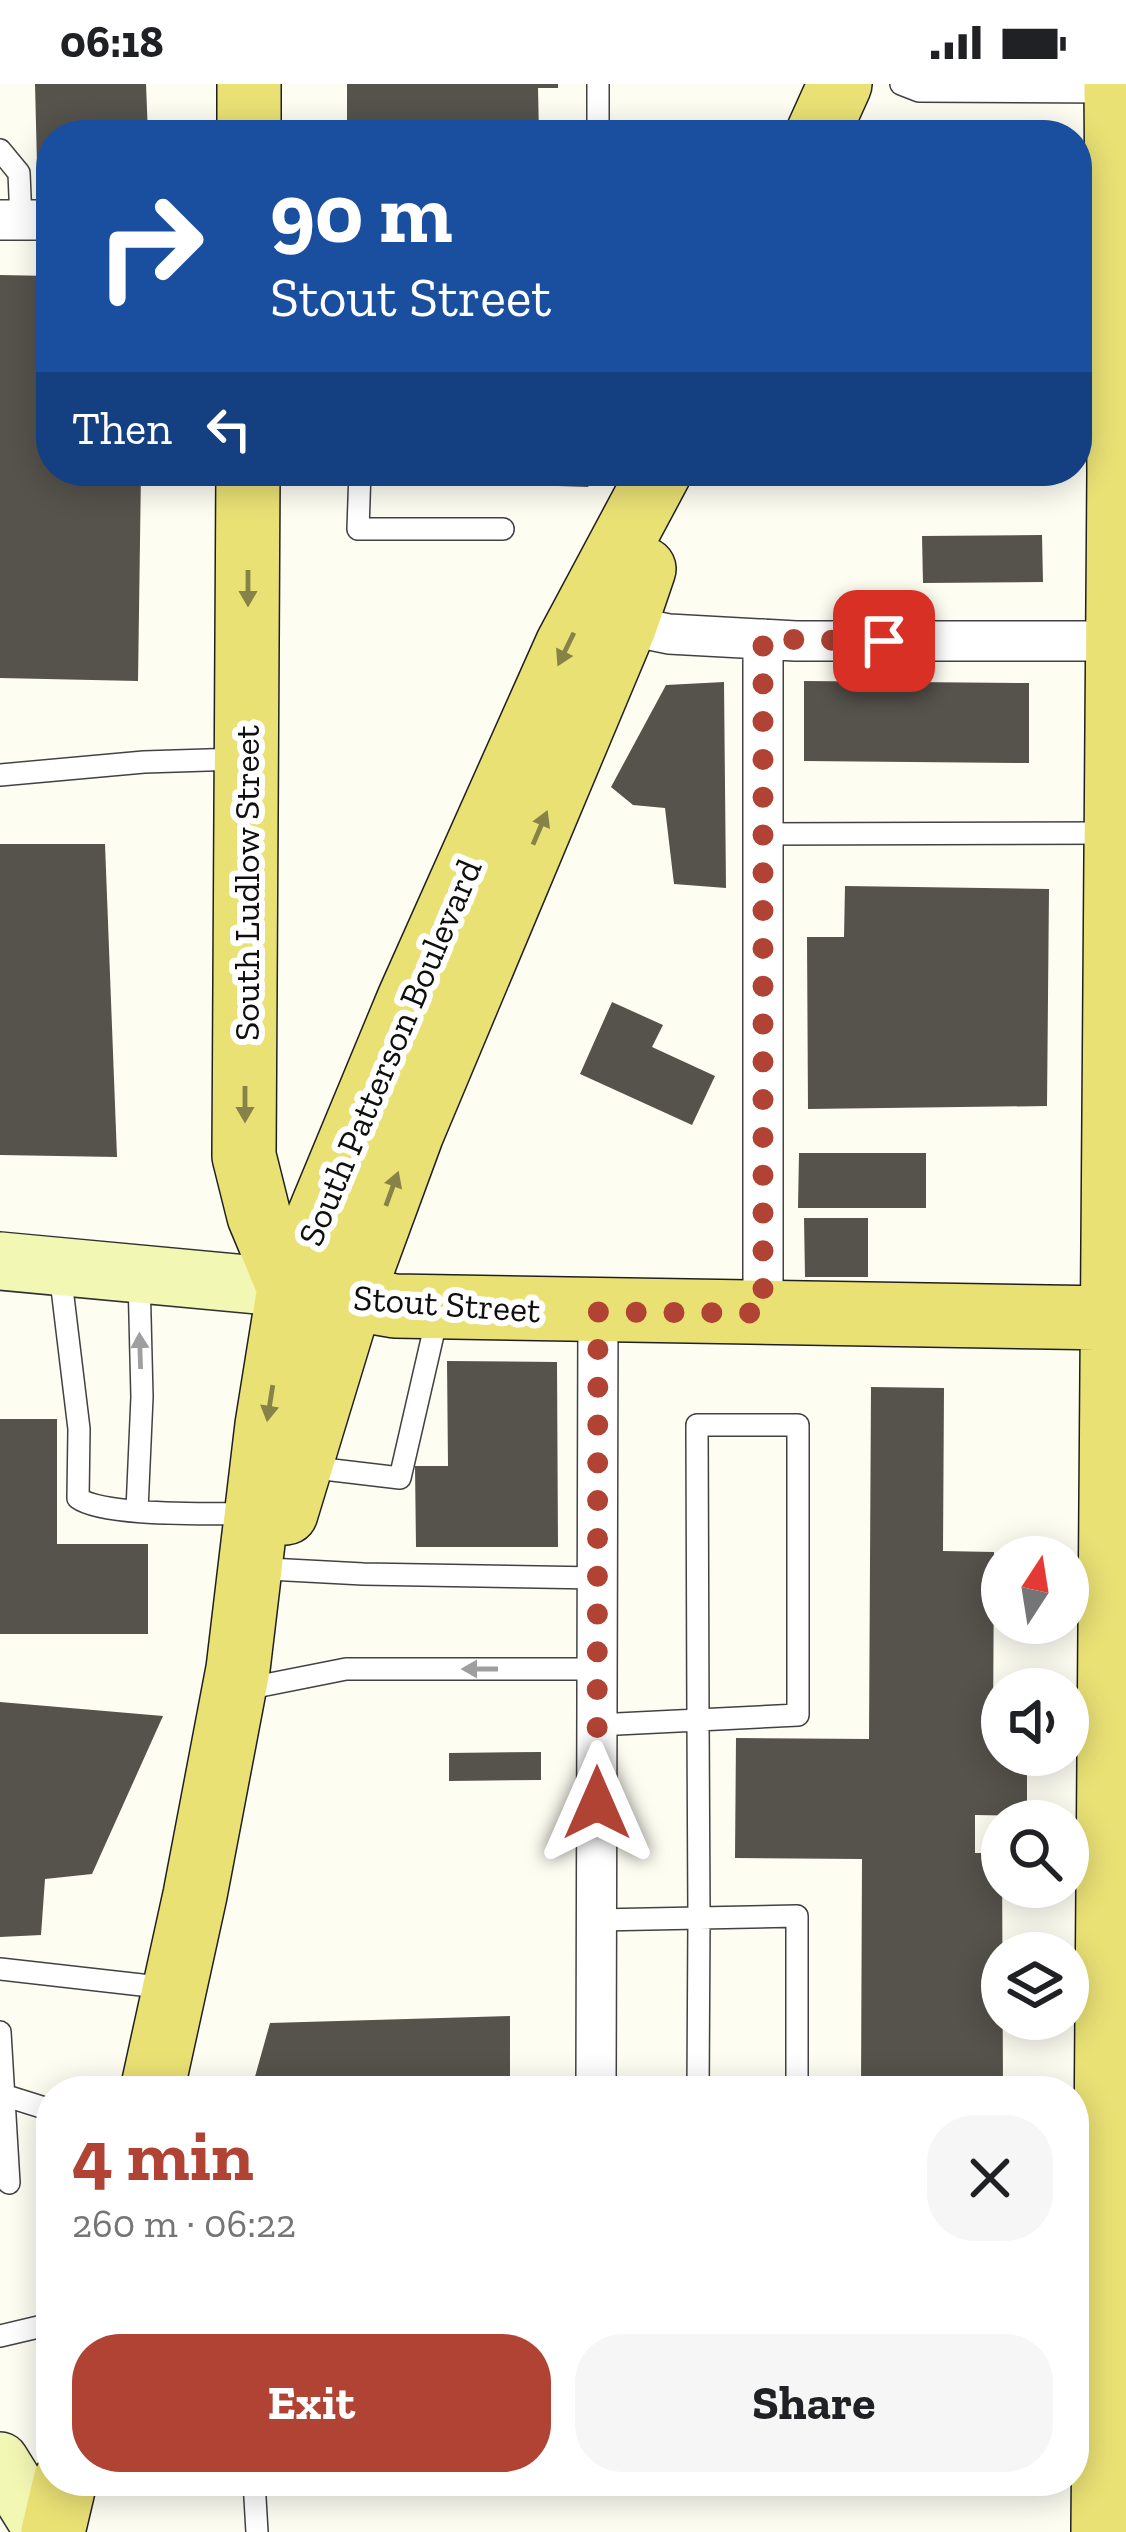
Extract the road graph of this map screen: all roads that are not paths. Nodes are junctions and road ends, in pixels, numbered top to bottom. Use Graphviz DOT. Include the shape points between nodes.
graph roads {
  1 [pos="249,84"];
  2 [pos="598,84"];
  3 [pos="840,84"];
  4 [pos="901,84"];
  5 [pos="1116,88"];
  6 [pos="249,120"];
  7 [pos="598,120"];
  8 [pos="824,120"];
  9 [pos="0,150"];
  10 [pos="24,220"];
  11 [pos="248,486"];
  12 [pos="359,486"];
  13 [pos="652,486"];
  14 [pos="673,486"];
  15 [pos="1122,510"];
  16 [pos="503,530"];
  17 [pos="625,625"];
  18 [pos="763,639"];
  19 [pos="1118,641"];
  20 [pos="248,759"];
  21 [pos="0,775"];
  22 [pos="1117,833"];
  23 [pos="763,834"];
  24 [pos="1121,1034"];
  25 [pos="0,1261"];
  26 [pos="60,1267"];
  27 [pos="139,1275"];
  28 [pos="289,1288"];
  29 [pos="351,1299"];
  30 [pos="440,1307"];
  31 [pos="598,1312"];
  32 [pos="763,1313"];
  33 [pos="1112,1318"];
  34 [pos="300,1466"];
  35 [pos="137,1510"];
  36 [pos="1119,1535"];
  37 [pos="262,1541"];
  38 [pos="597,1578"];
  39 [pos="597,1670"];
  40 [pos="236,1680"];
  41 [pos="698,1720"];
  42 [pos="597,1725"];
  43 [pos="699,1918"];
  44 [pos="598,1920"];
  45 [pos="0,1969"];
  46 [pos="175,1988"];
  47 [pos="0,2032"];
  48 [pos="155,2076"];
  49 [pos="596,2076"];
  50 [pos="698,2076"];
  51 [pos="797,2076"];
  52 [pos="2,2094"];
  53 [pos="36,2105"];
  54 [pos="9,2183"];
  55 [pos="1115,2269"];
  56 [pos="36,2328"];
  57 [pos="0,2336"];
  58 [pos="0,2461"];
  59 [pos="60,2496"];
  60 [pos="255,2496"];
  61 [pos="49,2532"];
  62 [pos="257,2532"];
  63 [pos="1103,2532"];
  1 -- 6 [label="main road"];
  2 -- 7 [label="lane"];
  3 -- 8 [label="main road"];
  4 -- 5 [label="lane" via="919,91"];
  5 -- 15 [label="main road"];
  9 -- 10 [label="lane" via="19,173"];
  11 -- 20 [label="main road, South Ludlow Street, one-way"];
  12 -- 16 [label="lane" via="358,529"];
  13 -- 28 [label="main road, South Patterson Boulevard, one-way" via="567,645"];
  14 -- 17 [label="main road, South Patterson Boulevard"];
  15 -- 19 [label="main road"];
  17 -- 18 [label="street"];
  29 -- 17 [label="main road, South Patterson Boulevard, one-way" via="412,1133"];
  18 -- 19 [label="street"];
  18 -- 23 [label="street"];
  19 -- 22 [label="main road"];
  20 -- 21 [label="lane"];
  20 -- 28 [label="main road, South Ludlow Street, one-way" via="244,1156"];
  22 -- 23 [label="lane"];
  22 -- 24 [label="main road"];
  23 -- 32 [label="street"];
  24 -- 33 [label="main road"];
  25 -- 26 [label="street, Stout Street"];
  26 -- 27 [label="street, Stout Street"];
  26 -- 35 [label="lane" via="79,1498"];
  27 -- 28 [label="street, Stout Street"];
  35 -- 27 [label="lane, one-way"];
  28 -- 29 [label="main road, Stout Street"];
  28 -- 37 [label="main road, South Patterson Boulevard, one-way"];
  29 -- 30 [label="main road, Stout Street"];
  29 -- 34 [label="main road, South Patterson Boulevard"];
  30 -- 31 [label="main road, Stout Street"];
  30 -- 34 [label="lane" via="400,1478"];
  31 -- 32 [label="main road, Stout Street"];
  31 -- 38 [label="street"];
  32 -- 33 [label="main road, Stout Street"];
  33 -- 36 [label="main road"];
  34 -- 37 [label="main road, South Patterson Boulevard"];
  35 -- 37 [label="lane"];
  36 -- 55 [label="main road"];
  37 -- 38 [label="lane" via="363,1574"];
  37 -- 40 [label="main road, South Patterson Boulevard"];
  38 -- 39 [label="street"];
  39 -- 40 [label="lane, one-way" via="346,1669"];
  39 -- 42 [label="street"];
  40 -- 46 [label="main road, South Patterson Boulevard"];
  41 -- 41 [label="lane" via="798,1714 798,1425 698,1425"];
  41 -- 42 [label="lane"];
  41 -- 43 [label="lane"];
  42 -- 44 [label="street"];
  43 -- 44 [label="lane"];
  43 -- 50 [label="lane"];
  43 -- 51 [label="lane" via="797,1916"];
  44 -- 49 [label="street"];
  45 -- 46 [label="lane"];
  46 -- 48 [label="main road, South Patterson Boulevard"];
  47 -- 52 [label="lane"];
  52 -- 53 [label="lane"];
  52 -- 54 [label="lane"];
  55 -- 63 [label="main road"];
  56 -- 57 [label="lane"];
  58 -- 61 [label="street"];
  59 -- 61 [label="main road"];
  60 -- 62 [label="lane"];
}
